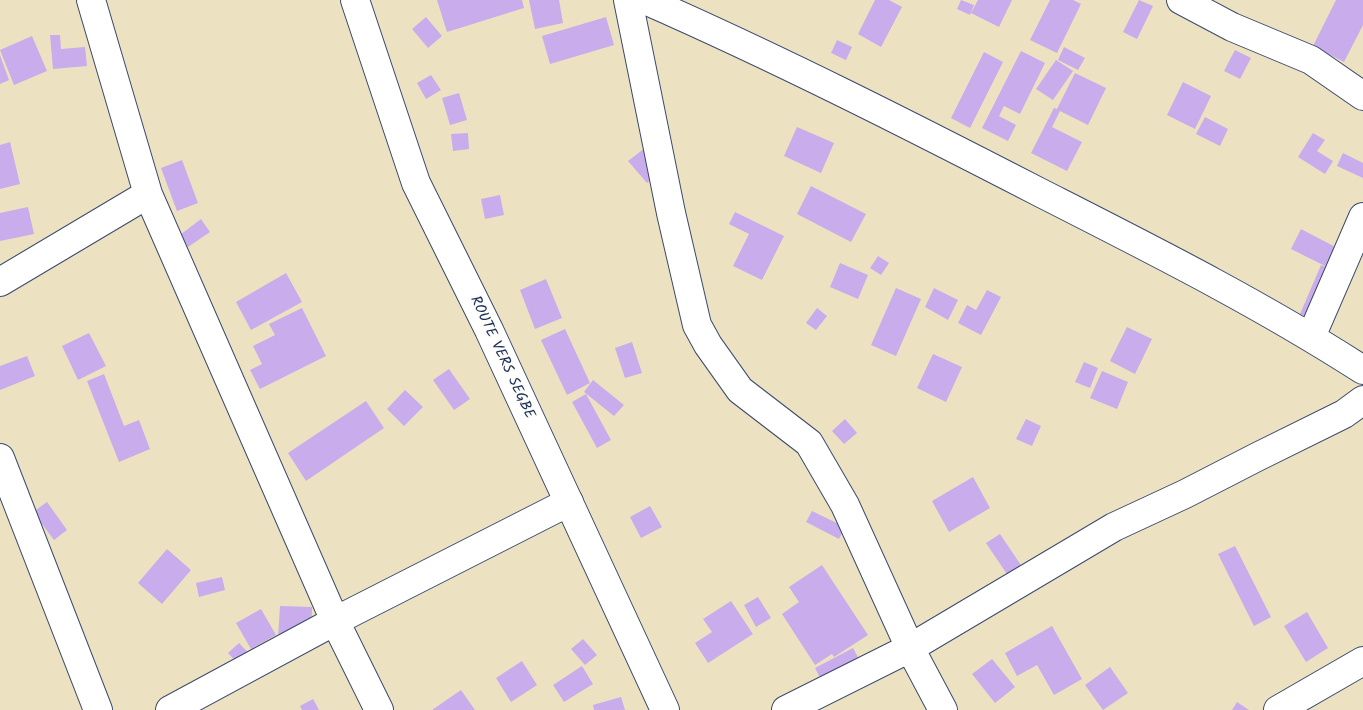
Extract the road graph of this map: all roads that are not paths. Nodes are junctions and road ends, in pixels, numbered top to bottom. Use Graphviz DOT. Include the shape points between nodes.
graph roads {
  1 [pos="91,0"];
  2 [pos="356,0"];
  3 [pos="628,0"];
  4 [pos="645,0"];
  5 [pos="1187,2"];
  6 [pos="1363,96"];
  7 [pos="148,194"];
  8 [pos="1363,217"];
  9 [pos="0,282"];
  10 [pos="1311,337"];
  11 [pos="1363,370"];
  12 [pos="1363,400"];
  13 [pos="0,458"];
  14 [pos="569,502"];
  15 [pos="335,621"];
  16 [pos="910,648"];
  17 [pos="1363,661"];
  18 [pos="98,710"];
  19 [pos="170,710"];
  20 [pos="379,710"];
  21 [pos="665,710"];
  22 [pos="786,710"];
  23 [pos="943,710"];
  24 [pos="1278,710"];
  1 -- 7 [label="street"];
  2 -- 14 [label="street, ROUTE VERS SEGBE" via="416,182"];
  3 -- 16 [label="street" via="697,325 740,390 809,443 845,505"];
  4 -- 10 [label="street" via="862,101 1204,276"];
  5 -- 6 [label="street" via="1232,27 1312,60"];
  7 -- 9 [label="street"];
  7 -- 15 [label="street"];
  8 -- 10 [label="street"];
  10 -- 11 [label="street"];
  12 -- 16 [label="street" via="1344,414 1114,527"];
  13 -- 18 [label="street"];
  14 -- 15 [label="street"];
  14 -- 21 [label="street, ROUTE VERS SEGBE"];
  15 -- 19 [label="street"];
  15 -- 20 [label="street"];
  16 -- 22 [label="street"];
  16 -- 23 [label="street"];
  17 -- 24 [label="street"];
}
